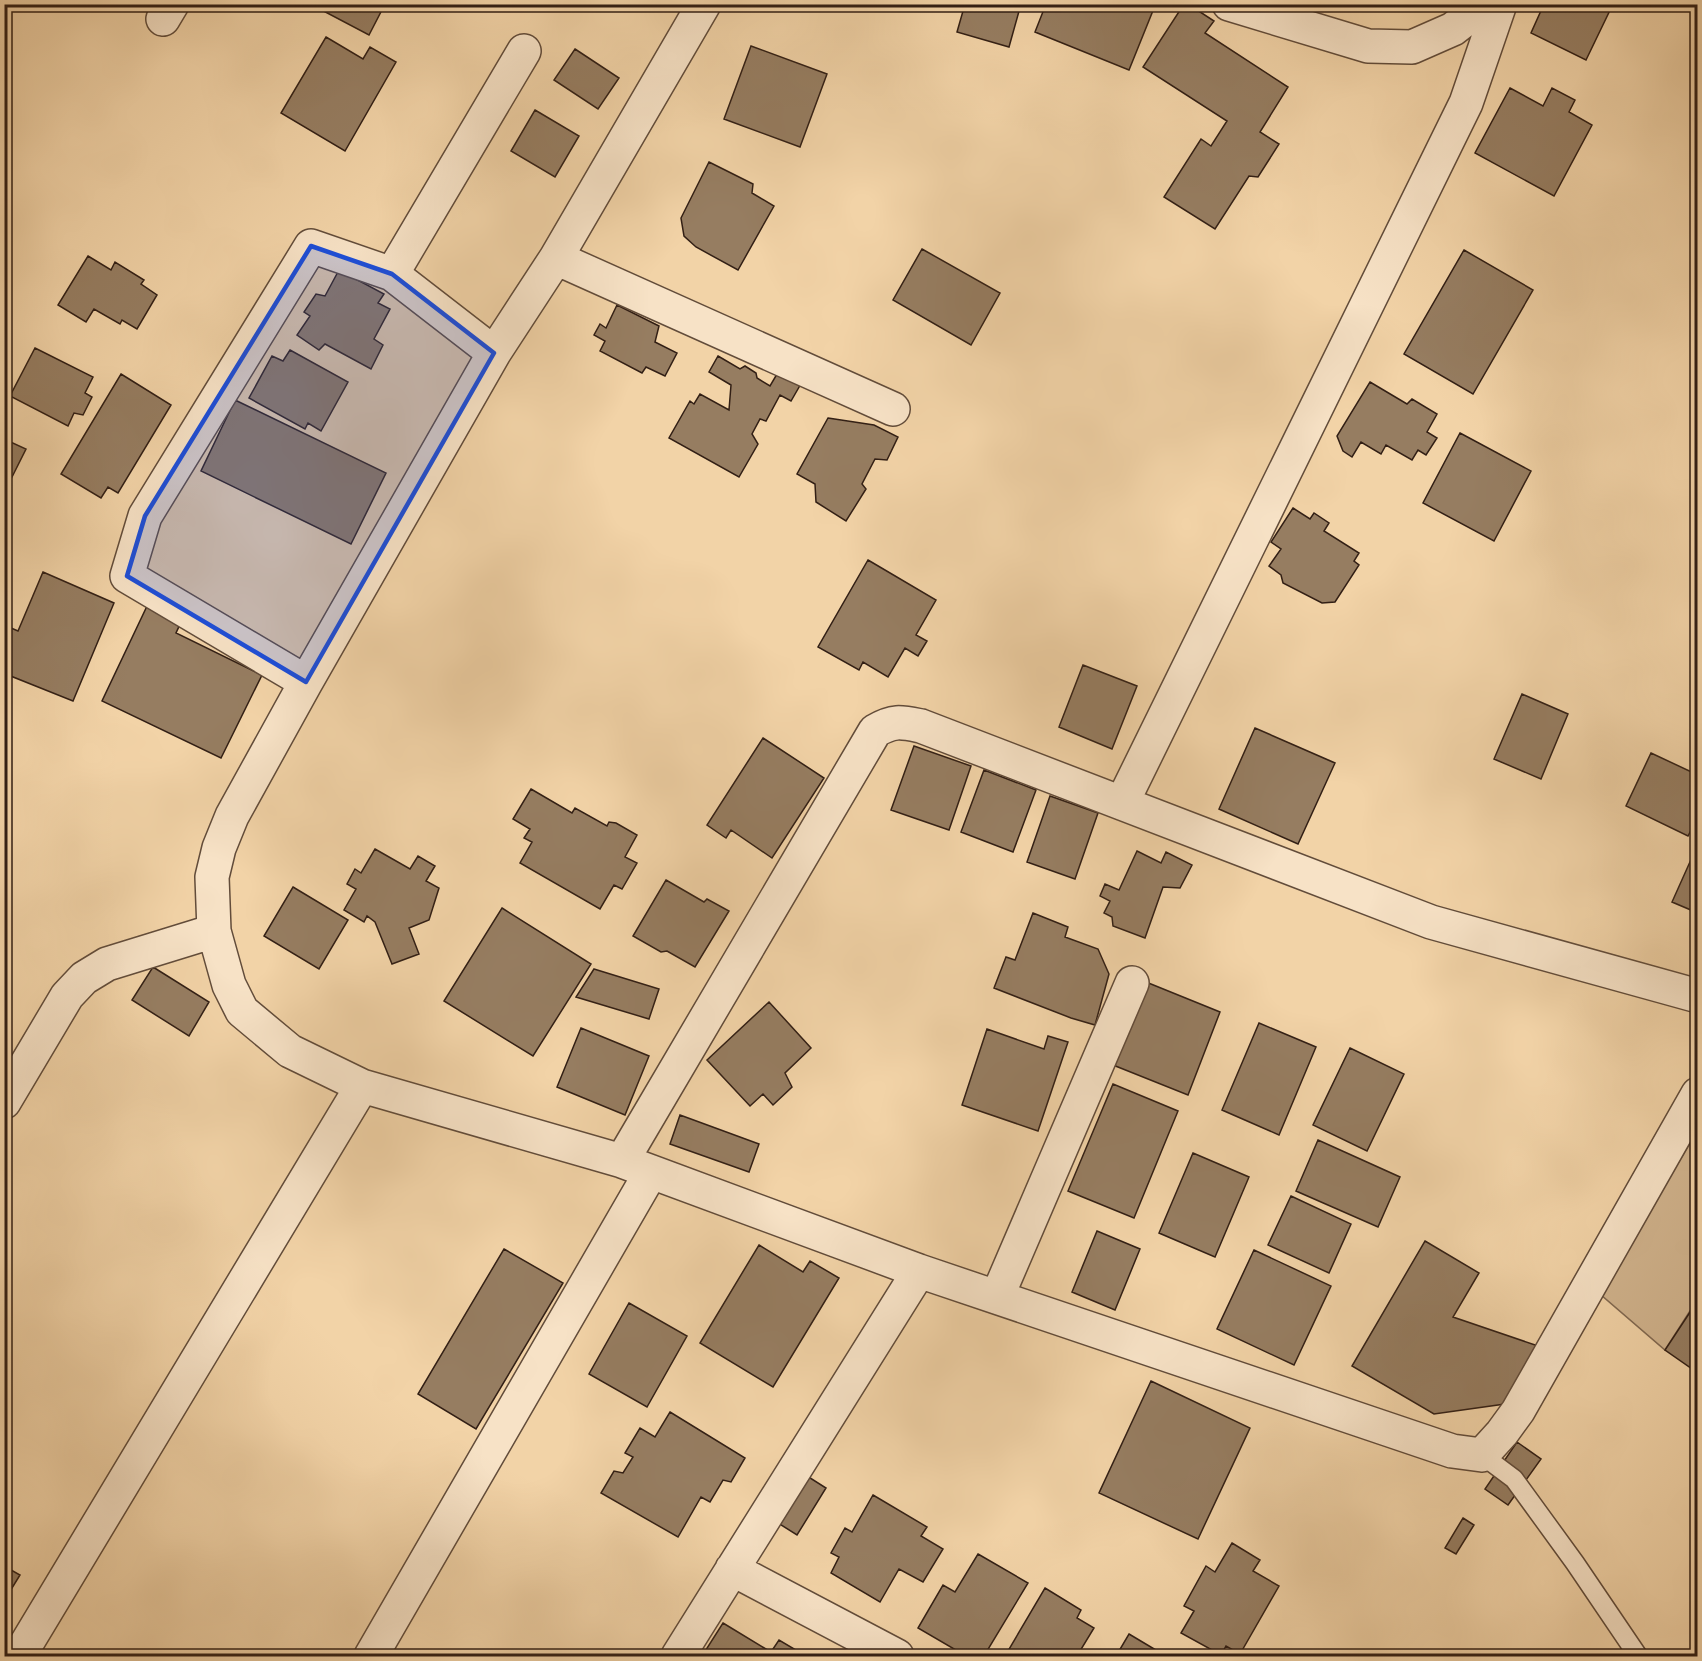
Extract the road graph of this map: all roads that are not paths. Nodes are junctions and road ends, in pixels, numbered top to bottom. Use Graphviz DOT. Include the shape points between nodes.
graph roads {
  1 [pos="704,4"];
  2 [pos="1229,4"];
  3 [pos="1485,4"];
  4 [pos="1500,4"];
  5 [pos="524,51"];
  6 [pos="556,258"];
  7 [pos="392,274"];
  8 [pos="494,353"];
  9 [pos="893,409"];
  10 [pos="306,682"];
  11 [pos="1122,803"];
  12 [pos="214,931"];
  13 [pos="1132,983"];
  14 [pos="1698,996"];
  15 [pos="362,1086"];
  16 [pos="1698,1094"];
  17 [pos="4,1102"];
  18 [pos="637,1167"];
  19 [pos="919,1271"];
  20 [pos="997,1297"];
  21 [pos="1482,1455"];
  22 [pos="732,1569"];
  23 [pos="19,1656"];
  24 [pos="371,1656"];
  25 [pos="678,1656"];
  26 [pos="897,1656"];
  27 [pos="1638,1656"];
  1 -- 6 [label="street"];
  2 -- 3 [label="street" via="1368,46 1412,46 1453,29"];
  4 -- 11 [label="street" via="1466,103"];
  5 -- 7 [label="street"];
  6 -- 8 [label="street"];
  6 -- 9 [label="street"];
  7 -- 8 [label="street"];
  7 -- 10 [label="street" via="310,246 145,516 127,576"];
  8 -- 10 [label="street"];
  10 -- 12 [label="street" via="232,816 219,848 213,877"];
  11 -- 14 [label="street" via="1431,922"];
  11 -- 18 [label="street" via="921,726 888,723 875,731"];
  12 -- 15 [label="street" via="229,985 242,1011 290,1051"];
  12 -- 17 [label="street" via="107,964 84,978 68,996"];
  13 -- 20 [label="street"];
  15 -- 18 [label="street"];
  15 -- 23 [label="street"];
  16 -- 21 [label="street" via="1518,1411"];
  18 -- 19 [label="street"];
  18 -- 24 [label="street"];
  19 -- 20 [label="street"];
  19 -- 22 [label="street"];
  20 -- 21 [label="street" via="1452,1451"];
  21 -- 27 [label="lane" via="1514,1479"];
  22 -- 25 [label="street"];
  22 -- 26 [label="street"];
}
